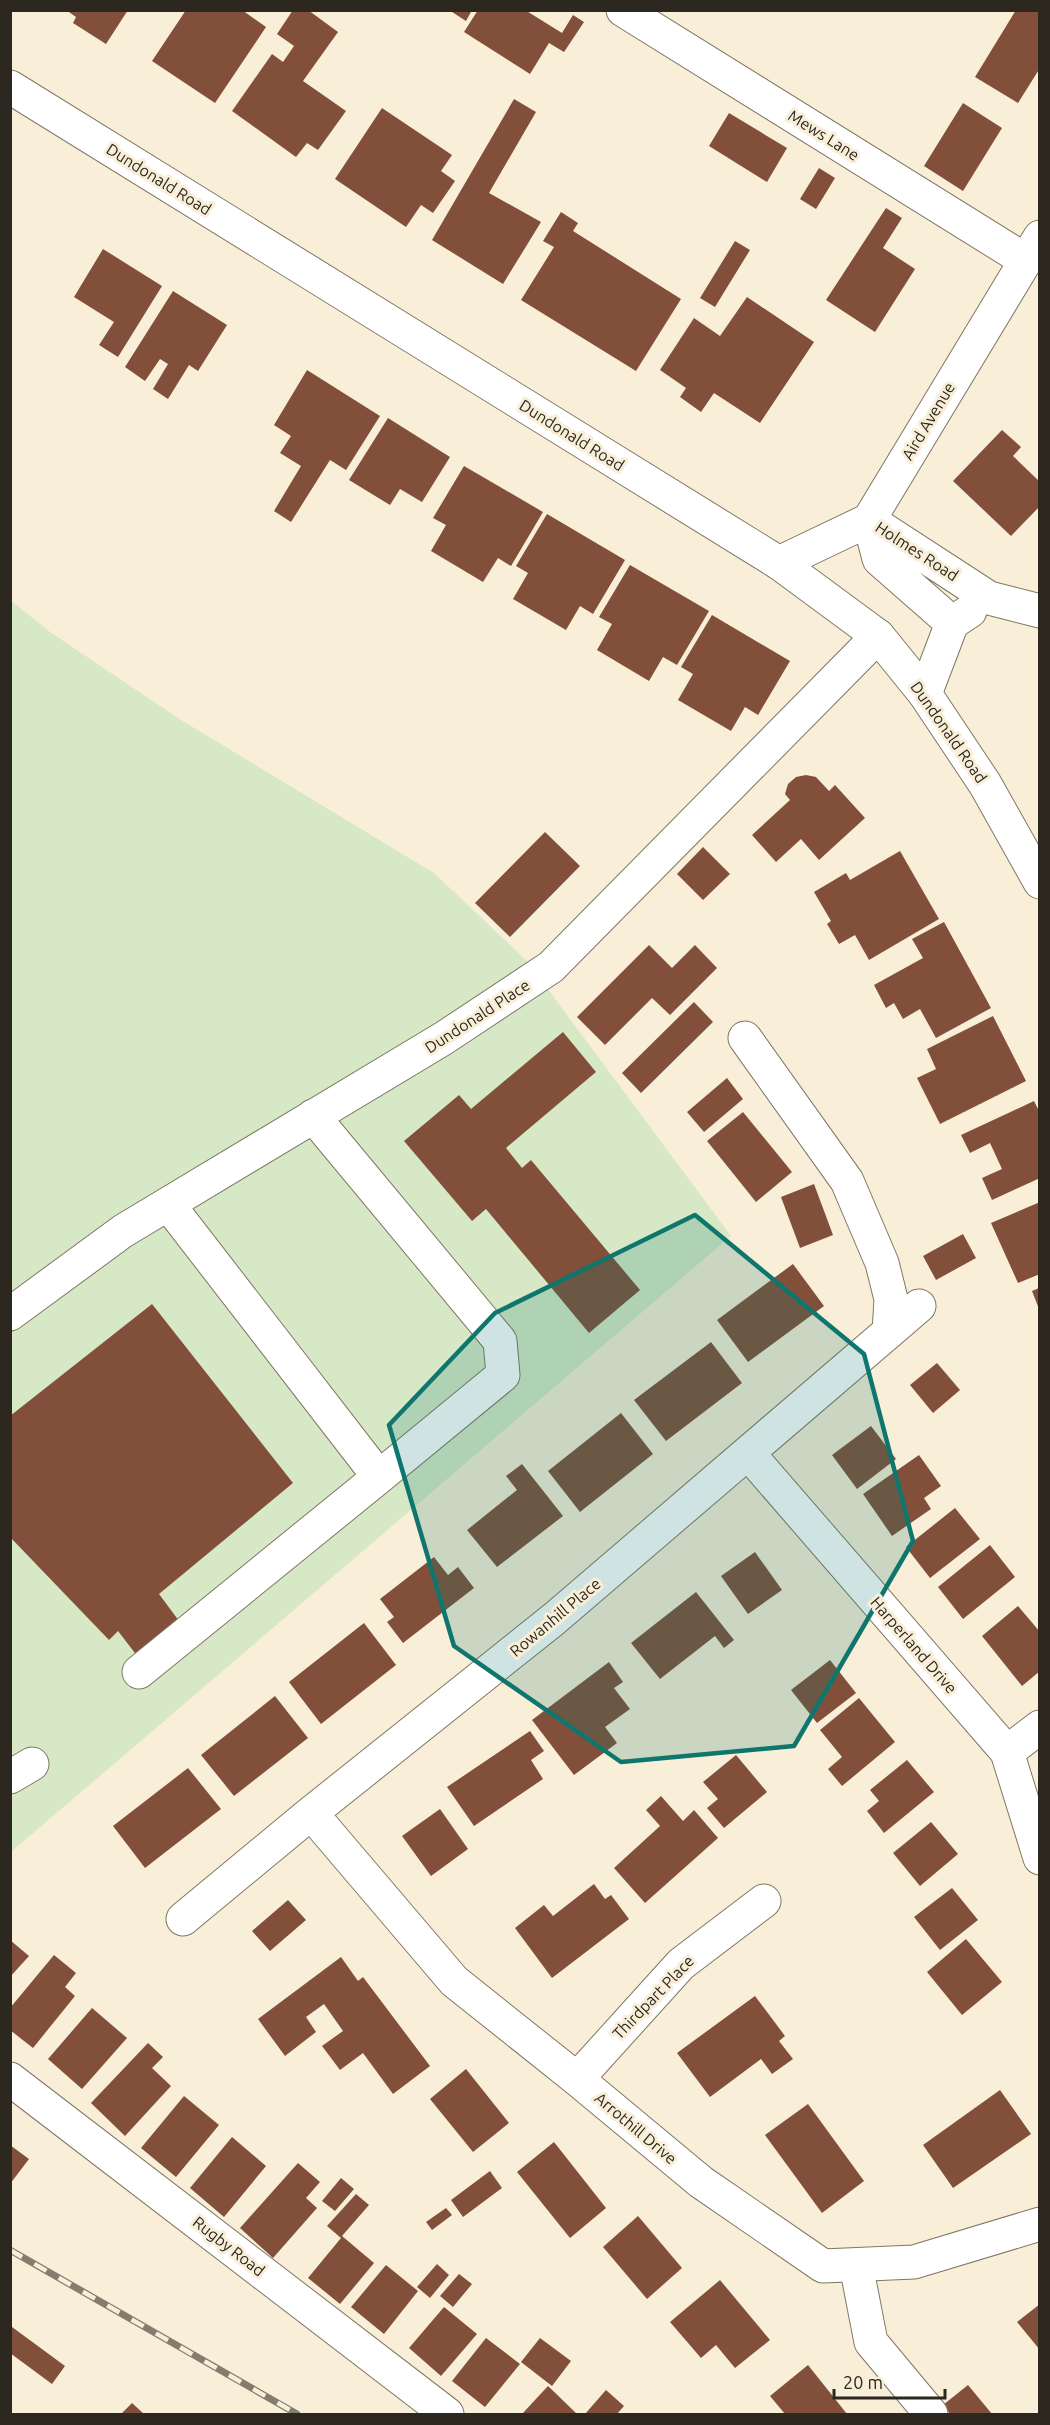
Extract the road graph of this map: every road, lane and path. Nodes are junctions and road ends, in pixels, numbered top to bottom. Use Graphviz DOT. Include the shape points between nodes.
graph roads {
  1 [pos="623,10"];
  2 [pos="10,87"];
  3 [pos="1032,249"];
  4 [pos="869,520"];
  5 [pos="779,563"];
  6 [pos="989,598"];
  7 [pos="1040,611"];
  8 [pos="952,623"];
  9 [pos="878,636"];
  10 [pos="925,694"];
  11 [pos="1040,882"];
  12 [pos="745,1038"];
  13 [pos="313,1116"];
  14 [pos="168,1204"];
  15 [pos="919,1306"];
  16 [pos="10,1314"];
  17 [pos="890,1332"];
  18 [pos="748,1453"];
  19 [pos="379,1477"];
  20 [pos="139,1672"];
  21 [pos="1040,1727"];
  22 [pos="1007,1752"];
  23 [pos="311,1813"];
  24 [pos="1040,1858"];
  25 [pos="764,1901"];
  26 [pos="183,1919"];
  27 [pos="10,2079"];
  28 [pos="577,2079"];
  29 [pos="1040,2224"];
  30 [pos="856,2265"];
  31 [pos="447,2415"];
  32 [pos="931,2415"];
  1 -- 3 [label="street, Mews Lane"];
  2 -- 5 [label="street, Dundonald Road"];
  3 -- 4 [label="street, Aird Avenue"];
  4 -- 5 [label="street"];
  4 -- 6 [label="street, Holmes Road"];
  4 -- 8 [label="street, Holmes Road" via="879,559"];
  5 -- 9 [label="street, Dundonald Road"];
  6 -- 7 [label="street, Holmes Road"];
  6 -- 8 [label="street"];
  8 -- 10 [label="street"];
  9 -- 10 [label="street, Dundonald Road"];
  9 -- 13 [label="street, Dundonald Place" via="551,967 444,1038"];
  10 -- 11 [label="street, Dundonald Road" via="985,784"];
  12 -- 17 [label="street" via="847,1181 882,1263 891,1299"];
  13 -- 14 [label="street, Dundonald Place"];
  13 -- 19 [label="street" via="500,1341 503,1375"];
  14 -- 16 [label="street, Dundonald Place" via="123,1231"];
  14 -- 19 [label="street"];
  15 -- 17 [label="street, Rowanhill Place"];
  17 -- 18 [label="street, Rowanhill Place"];
  18 -- 22 [label="street, Harperland Drive"];
  18 -- 23 [label="street, Rowanhill Place" via="554,1620"];
  19 -- 20 [label="street"];
  21 -- 22 [label="street"];
  22 -- 24 [label="street, Harperland Drive"];
  23 -- 26 [label="street, Rowanhill Place"];
  23 -- 28 [label="street, Arrothill Drive" via="454,1981"];
  25 -- 28 [label="street, Thirdpart Place" via="681,1964"];
  27 -- 31 [label="street, Rugby Road"];
  28 -- 30 [label="street, Arrothill Drive" via="701,2182 823,2266"];
  29 -- 30 [label="street, Arrothill Drive" via="914,2262"];
  30 -- 32 [label="street" via="871,2342"];
}
